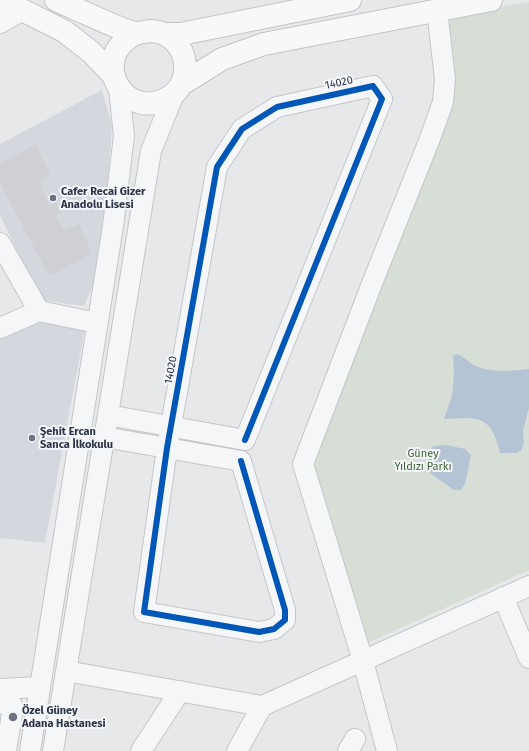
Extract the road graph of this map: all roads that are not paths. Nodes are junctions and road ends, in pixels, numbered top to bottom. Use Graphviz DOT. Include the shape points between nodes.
graph roads {
  1 [pos="2,0"];
  2 [pos="56,0"];
  3 [pos="350,0"];
  4 [pos="491,0"];
  5 [pos="22,10"];
  6 [pos="437,10"];
  7 [pos="0,23"];
  8 [pos="136,34"];
  9 [pos="164,34"];
  10 [pos="116,81"];
  11 [pos="178,89"];
  12 [pos="0,242"];
  13 [pos="39,311"];
  14 [pos="98,323"];
  15 [pos="0,328"];
  16 [pos="108,415"];
  17 [pos="171,426"];
  18 [pos="104,438"];
  19 [pos="245,440"];
  20 [pos="166,448"];
  21 [pos="241,461"];
  22 [pos="529,586"];
  23 [pos="503,597"];
  24 [pos="529,658"];
  25 [pos="363,661"];
  26 [pos="66,671"];
  27 [pos="40,687"];
  28 [pos="0,689"];
  29 [pos="180,691"];
  30 [pos="0,702"];
  31 [pos="262,706"];
  32 [pos="5,739"];
  33 [pos="32,743"];
  34 [pos="53,751"];
  35 [pos="141,751"];
  36 [pos="237,751"];
  37 [pos="387,751"];
  1 -- 5 [label="main road"];
  2 -- 8 [label="main road"];
  3 -- 9 [label="main road" via="181,34"];
  4 -- 6 [label="main road"];
  5 -- 7 [label="street"];
  5 -- 10 [label="main road" via="64,31 91,52"];
  6 -- 11 [label="main road" via="264,44 222,59"];
  6 -- 25 [label="street" via="445,79 443,102 303,464"];
  8 -- 9 [label="main road" via="151,31"];
  8 -- 10 [label="main road" via="125,40 117,50 113,62"];
  9 -- 11 [label="main road" via="180,48 185,59 185,72"];
  10 -- 11 [label="main road" via="128,97 139,103 152,104 164,101"];
  10 -- 14 [label="street" via="124,136"];
  11 -- 16 [label="street" via="151,151"];
  12 -- 13 [label="street"];
  13 -- 14 [label="street"];
  13 -- 15 [label="street"];
  14 -- 27 [label="street"];
  16 -- 17 [label="street"];
  16 -- 18 [label="street"];
  17 -- 19 [label="street"];
  17 -- 19 [label="street, 14020" via="217,168 242,129 277,107 373,86 382,100"];
  17 -- 20 [label="street"];
  18 -- 20 [label="street"];
  18 -- 26 [label="street"];
  19 -- 21 [label="street" via="248,451"];
  20 -- 21 [label="street"];
  20 -- 21 [label="street" via="144,612 259,632 274,629 285,620 285,610"];
  22 -- 23 [label="street"];
  23 -- 24 [label="street"];
  23 -- 25 [label="street"];
  25 -- 31 [label="street"];
  25 -- 37 [label="street"];
  26 -- 29 [label="street"];
  26 -- 34 [label="street"];
  27 -- 28 [label="street"];
  27 -- 33 [label="street"];
  29 -- 31 [label="street"];
  29 -- 35 [label="street"];
  30 -- 32 [label="street" via="12,705 13,708"];
  31 -- 36 [label="street"];
  32 -- 33 [label="street"];
}
